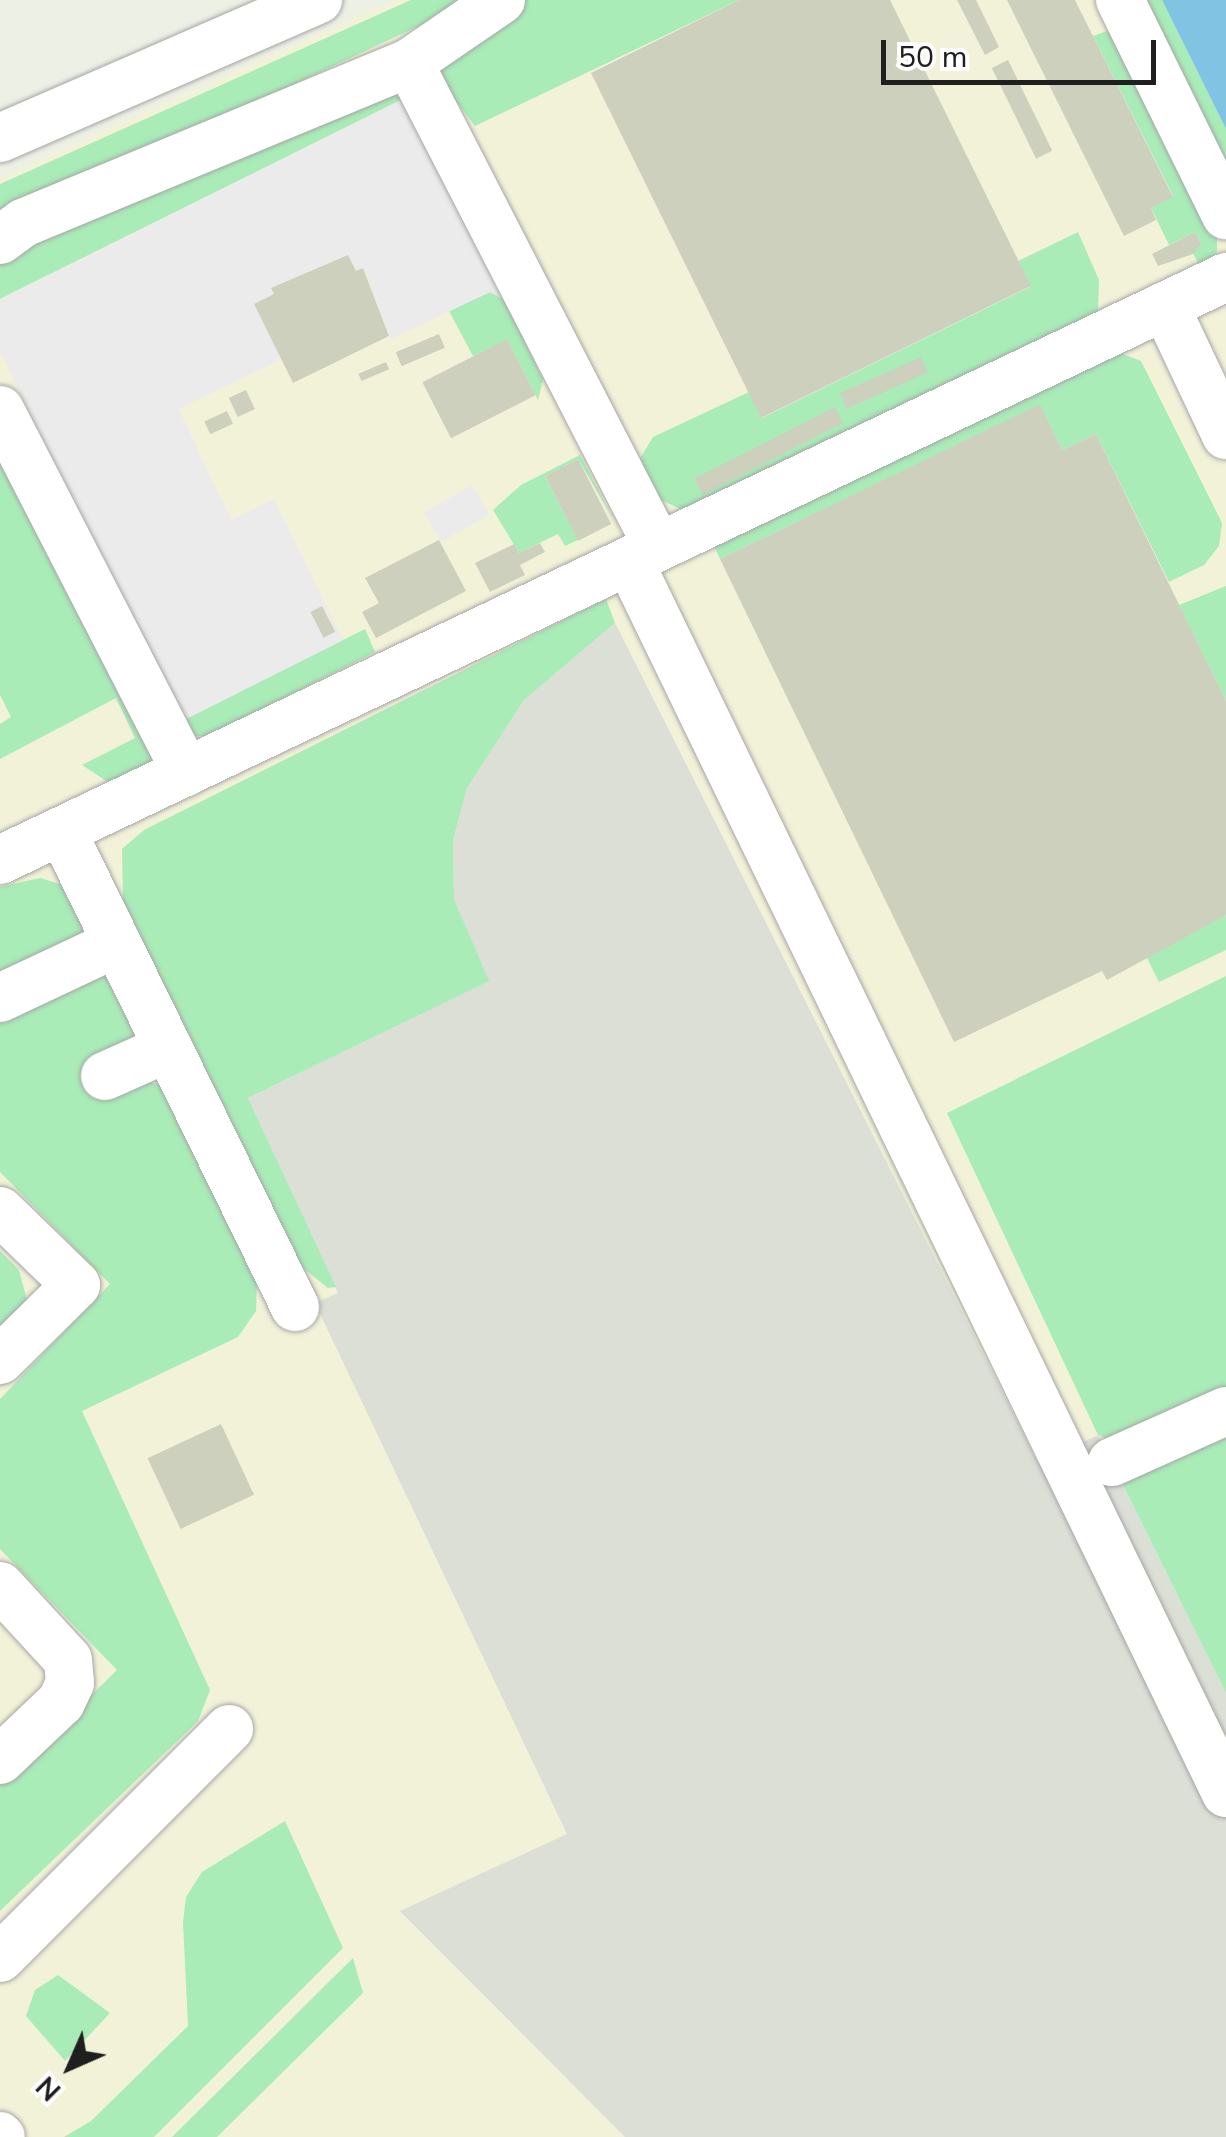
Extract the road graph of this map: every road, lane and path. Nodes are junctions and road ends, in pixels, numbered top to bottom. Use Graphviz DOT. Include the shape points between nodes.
graph roads {
  1 [pos="318,0"];
  2 [pos="502,0"];
  3 [pos="1120,0"];
  4 [pos="246,16"];
  5 [pos="409,63"];
  6 [pos="0,138"];
  7 [pos="1226,215"];
  8 [pos="0,240"];
  9 [pos="1226,277"];
  10 [pos="1165,306"];
  11 [pos="0,410"];
  12 [pos="1226,435"];
  13 [pos="643,554"];
  14 [pos="186,772"];
  15 [pos="62,831"];
  16 [pos="0,860"];
  17 [pos="116,943"];
  18 [pos="0,998"];
  19 [pos="168,1048"];
  20 [pos="104,1076"];
  21 [pos="0,1210"];
  22 [pos="295,1308"];
  23 [pos="0,1360"];
  24 [pos="1226,1411"];
  25 [pos="1112,1462"];
  26 [pos="0,1586"];
  27 [pos="229,1729"];
  28 [pos="0,1760"];
  29 [pos="1226,1793"];
  30 [pos="0,1958"];
  1 -- 4 [label="street"];
  2 -- 5 [label="street"];
  3 -- 7 [label="street"];
  4 -- 6 [label="street"];
  5 -- 8 [label="street" via="23,223"];
  5 -- 13 [label="street"];
  9 -- 10 [label="street"];
  10 -- 12 [label="street"];
  10 -- 13 [label="street"];
  11 -- 14 [label="street"];
  13 -- 14 [label="street"];
  13 -- 29 [label="street"];
  14 -- 15 [label="street"];
  15 -- 16 [label="street"];
  15 -- 17 [label="street"];
  17 -- 18 [label="street"];
  17 -- 19 [label="street"];
  19 -- 20 [label="street"];
  19 -- 22 [label="street"];
  21 -- 23 [label="street" via="76,1286"];
  24 -- 25 [label="street"];
  26 -- 28 [label="street" via="68,1660 70,1683 61,1702"];
  27 -- 30 [label="street"];
}
